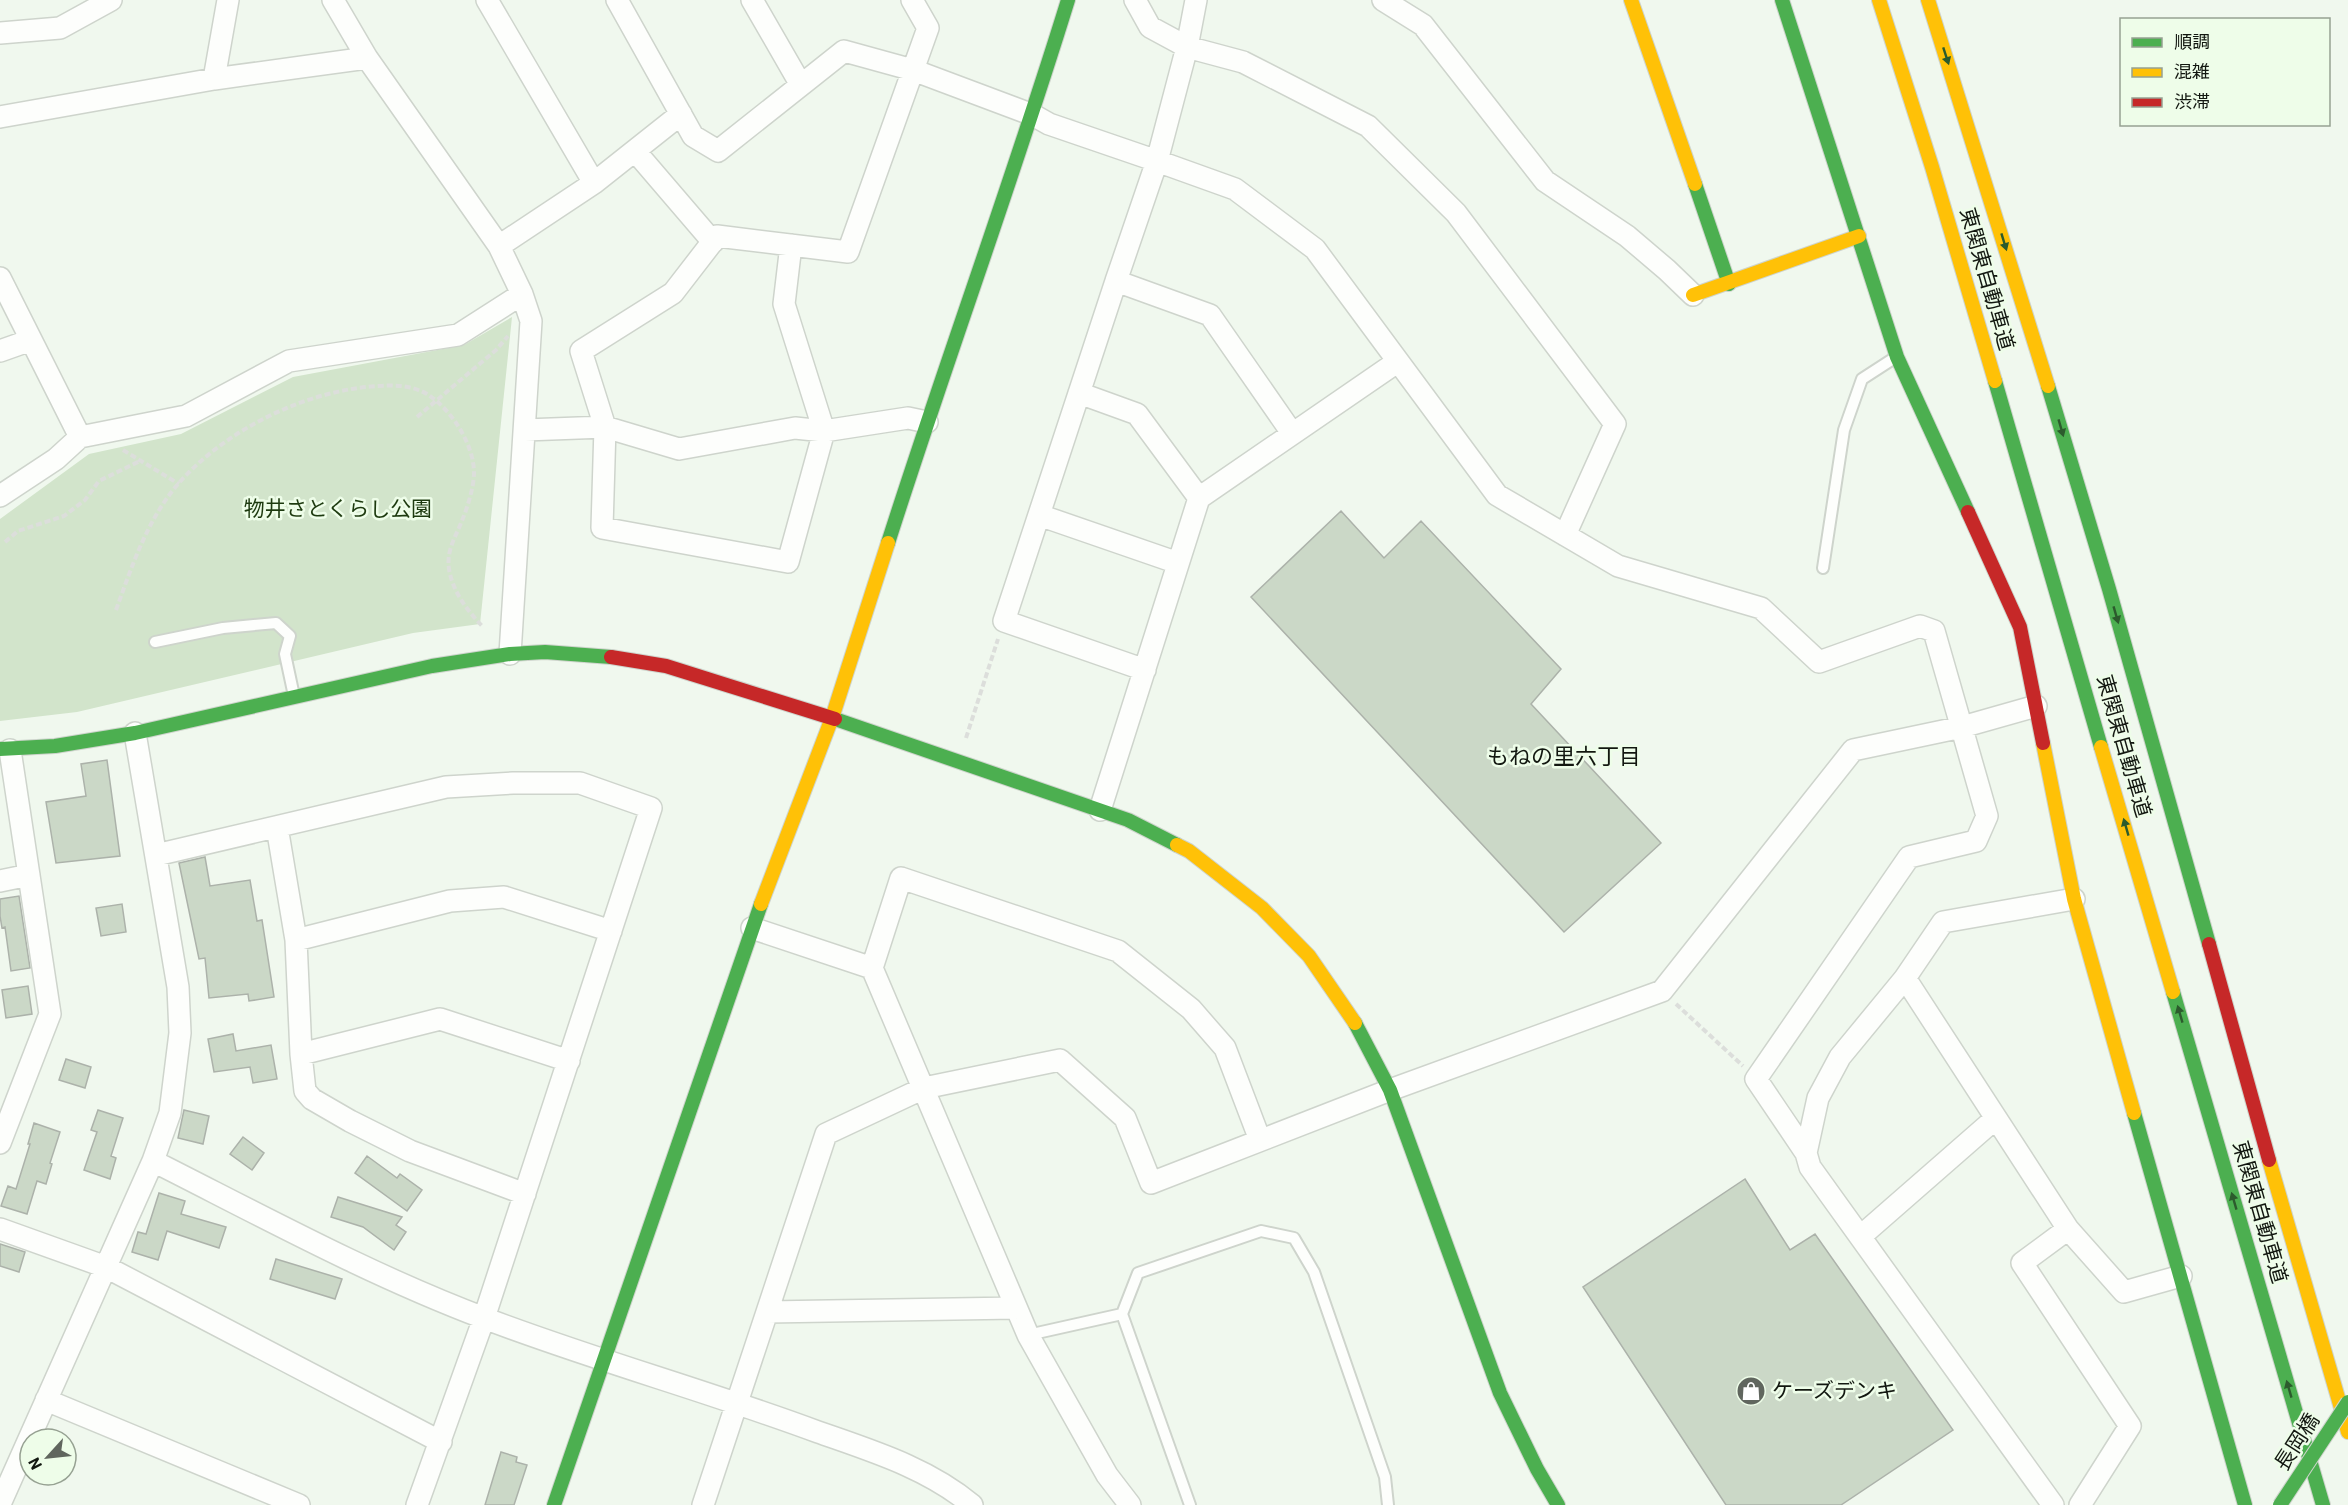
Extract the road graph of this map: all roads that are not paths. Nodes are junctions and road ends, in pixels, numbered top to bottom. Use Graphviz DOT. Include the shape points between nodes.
graph roads {
  1 [pos="111,0"];
  2 [pos="228,0"];
  3 [pos="333,0"];
  4 [pos="487,0"];
  5 [pos="617,0"];
  6 [pos="752,0"];
  7 [pos="912,0"];
  8 [pos="1068,0"];
  9 [pos="1135,0"];
  10 [pos="1196,0"];
  11 [pos="1383,0"];
  12 [pos="1631,0"];
  13 [pos="1782,0"];
  14 [pos="1879,0"];
  15 [pos="1928,0"];
  16 [pos="0,33"];
  17 [pos="1187,46"];
  18 [pos="367,58"];
  19 [pos="913,70"];
  20 [pos="214,79"];
  21 [pos="801,85"];
  22 [pos="681,114"];
  23 [pos="1033,115"];
  24 [pos="0,117"];
  25 [pos="635,151"];
  26 [pos="1156,161"];
  27 [pos="594,183"];
  28 [pos="1859,236"];
  29 [pos="712,242"];
  30 [pos="792,245"];
  31 [pos="499,246"];
  32 [pos="0,278"];
  33 [pos="1116,281"];
  34 [pos="1729,284"];
  35 [pos="522,294"];
  36 [pos="1693,295"];
  37 [pos="31,340"];
  38 [pos="0,351"];
  39 [pos="1897,357"];
  40 [pos="1397,362"];
  41 [pos="1079,393"];
  42 [pos="927,422"];
  43 [pos="605,427"];
  44 [pos="525,430"];
  45 [pos="824,431"];
  46 [pos="1292,433"];
  47 [pos="86,436"];
  48 [pos="0,496"];
  49 [pos="1199,498"];
  50 [pos="1039,515"];
  51 [pos="1565,535"];
  52 [pos="1178,563"];
  53 [pos="1822,568"];
  54 [pos="155,642"];
  55 [pos="510,654"];
  56 [pos="1145,669"];
  57 [pos="294,697"];
  58 [pos="2036,706"];
  59 [pos="832,718"];
  60 [pos="1962,727"];
  61 [pos="135,732"];
  62 [pos="5,749"];
  63 [pos="1100,810"];
  64 [pos="277,826"];
  65 [pos="156,855"];
  66 [pos="29,875"];
  67 [pos="0,881"];
  68 [pos="2074,899"];
  69 [pos="752,928"];
  70 [pos="611,931"];
  71 [pos="296,940"];
  72 [pos="872,968"];
  73 [pos="1905,978"];
  74 [pos="301,1054"];
  75 [pos="569,1061"];
  76 [pos="924,1088"];
  77 [pos="1390,1090"];
  78 [pos="1996,1118"];
  79 [pos="1260,1140"];
  80 [pos="0,1143"];
  81 [pos="1806,1153"];
  82 [pos="153,1161"];
  83 [pos="525,1194"];
  84 [pos="0,1229"];
  85 [pos="2068,1229"];
  86 [pos="1861,1236"];
  87 [pos="106,1267"];
  88 [pos="2181,1276"];
  89 [pos="1016,1308"];
  90 [pos="767,1312"];
  91 [pos="1122,1314"];
  92 [pos="484,1318"];
  93 [pos="1028,1335"];
  94 [pos="604,1360"];
  95 [pos="46,1400"];
  96 [pos="738,1402"];
  97 [pos="2348,1402"];
  98 [pos="2348,1432"];
  99 [pos="441,1442"];
  100 [pos="0,1504"];
  101 [pos="299,1505"];
  102 [pos="417,1505"];
  103 [pos="554,1505"];
  104 [pos="703,1505"];
  105 [pos="972,1505"];
  106 [pos="1130,1505"];
  107 [pos="1190,1505"];
  108 [pos="1388,1505"];
  109 [pos="1558,1505"];
  110 [pos="2053,1505"];
  111 [pos="2080,1505"];
  112 [pos="2246,1505"];
  113 [pos="2280,1505"];
  114 [pos="2323,1505"];
  1 -- 16 [label="street" via="60,28"];
  2 -- 20 [label="street"];
  3 -- 18 [label="street"];
  4 -- 27 [label="street"];
  5 -- 22 [label="street"];
  6 -- 21 [label="street"];
  7 -- 19 [label="street" via="928,28"];
  8 -- 23 [label="main road"];
  9 -- 17 [label="street" via="1150,27"];
  10 -- 17 [label="street"];
  11 -- 36 [label="street" via="1423,25 1545,181 1627,236"];
  12 -- 34 [label="main road"];
  13 -- 28 [label="main road"];
  114 -- 14 [label="main road, 東関東自動車道, one-way" via="1932,167"];
  15 -- 98 [label="main road, 東関東自動車道, one-way" via="2133,672"];
  17 -- 26 [label="street"];
  17 -- 51 [label="street" via="1243,62 1368,126 1456,213 1615,424"];
  18 -- 20 [label="street"];
  18 -- 31 [label="street"];
  19 -- 21 [label="street" via="844,51"];
  19 -- 23 [label="street"];
  19 -- 30 [label="street" via="848,252"];
  20 -- 24 [label="street"];
  21 -- 22 [label="street" via="718,151 693,136"];
  22 -- 25 [label="street"];
  23 -- 26 [label="street"];
  23 -- 42 [label="main road"];
  25 -- 27 [label="street"];
  25 -- 29 [label="street"];
  26 -- 33 [label="street"];
  26 -- 40 [label="street" via="1235,189 1315,249"];
  27 -- 31 [label="street"];
  28 -- 34 [label="main road"];
  28 -- 39 [label="main road"];
  29 -- 30 [label="street" via="717,236"];
  29 -- 43 [label="street" via="673,292 581,351"];
  30 -- 45 [label="street" via="784,304"];
  31 -- 35 [label="street"];
  32 -- 37 [label="street"];
  33 -- 41 [label="street"];
  33 -- 46 [label="street" via="1210,315"];
  34 -- 36 [label="main road"];
  35 -- 44 [label="street" via="531,321"];
  35 -- 47 [label="street" via="458,335 289,360 186,416"];
  37 -- 38 [label="street"];
  37 -- 47 [label="street"];
  39 -- 53 [label="lane" via="1862,379 1844,430"];
  39 -- 58 [label="main road" via="2020,627"];
  40 -- 46 [label="street"];
  40 -- 51 [label="street" via="1497,495"];
  41 -- 49 [label="street" via="1137,414"];
  41 -- 50 [label="street"];
  42 -- 45 [label="street" via="908,418"];
  42 -- 59 [label="main road"];
  43 -- 44 [label="street"];
  43 -- 45 [label="street" via="679,449 795,428"];
  43 -- 45 [label="street" via="602,528 788,562"];
  44 -- 55 [label="street"];
  46 -- 49 [label="street"];
  47 -- 48 [label="street"];
  49 -- 52 [label="street"];
  50 -- 52 [label="street"];
  50 -- 56 [label="street" via="1004,621"];
  51 -- 60 [label="street" via="1618,566 1761,608 1819,662 1920,626 1934,631"];
  52 -- 56 [label="street"];
  54 -- 57 [label="lane" via="223,628 276,623 290,636 285,654"];
  55 -- 57 [label="main road" via="432,666"];
  55 -- 59 [label="main road" via="545,652 666,666"];
  56 -- 63 [label="street"];
  57 -- 61 [label="main road"];
  58 -- 60 [label="street"];
  58 -- 68 [label="main road"];
  59 -- 63 [label="main road"];
  59 -- 69 [label="main road"];
  60 -- 77 [label="street" via="1853,750 1662,991"];
  60 -- 81 [label="street" via="1987,816 1977,841 1909,858 1756,1079"];
  61 -- 62 [label="main road" via="55,746"];
  61 -- 65 [label="street"];
  62 -- 66 [label="street"];
  63 -- 77 [label="main road" via="1189,851 1262,908 1310,956 1350,1015"];
  64 -- 65 [label="street"];
  64 -- 70 [label="street" via="446,787 513,783 588,785 651,808"];
  64 -- 71 [label="street"];
  65 -- 82 [label="street" via="178,987 180,1033 170,1113"];
  66 -- 67 [label="street"];
  66 -- 80 [label="street" via="50,1014"];
  68 -- 73 [label="street" via="1943,922"];
  68 -- 88 [label="main road"];
  69 -- 72 [label="street"];
  69 -- 94 [label="main road"];
  70 -- 71 [label="street" via="504,897 450,901"];
  70 -- 75 [label="street"];
  71 -- 74 [label="street"];
  72 -- 76 [label="street"];
  72 -- 79 [label="street" via="901,878 1118,951 1191,1009 1225,1048"];
  73 -- 78 [label="street"];
  73 -- 81 [label="street" via="1840,1057 1818,1098"];
  74 -- 75 [label="street" via="440,1019"];
  74 -- 83 [label="street" via="305,1091 312,1099 410,1151"];
  75 -- 83 [label="street"];
  76 -- 79 [label="street" via="1060,1060 1125,1118 1151,1183"];
  76 -- 89 [label="street"];
  76 -- 90 [label="street" via="826,1134"];
  77 -- 79 [label="street"];
  77 -- 109 [label="main road" via="1500,1393"];
  78 -- 85 [label="street"];
  78 -- 86 [label="street"];
  81 -- 86 [label="street" via="1810,1167"];
  82 -- 87 [label="street"];
  82 -- 92 [label="street" via="384,1277"];
  83 -- 92 [label="street"];
  84 -- 87 [label="street"];
  85 -- 88 [label="street" via="2124,1292"];
  85 -- 111 [label="street" via="2022,1263 2130,1426"];
  86 -- 110 [label="street"];
  87 -- 95 [label="street"];
  87 -- 99 [label="street"];
  88 -- 112 [label="main road"];
  89 -- 90 [label="street"];
  89 -- 93 [label="street"];
  90 -- 96 [label="street"];
  91 -- 93 [label="lane"];
  91 -- 107 [label="lane"];
  91 -- 108 [label="lane" via="1138,1273 1261,1231 1294,1238 1314,1272 1385,1477"];
  92 -- 94 [label="street"];
  92 -- 99 [label="street"];
  93 -- 106 [label="street" via="1107,1475"];
  94 -- 96 [label="street"];
  94 -- 103 [label="main road"];
  95 -- 100 [label="street"];
  95 -- 101 [label="street"];
  96 -- 104 [label="street"];
  96 -- 105 [label="street" via="903,1463 955,1490"];
  97 -- 113 [label="main road, 長岡橋, bridge"];
  99 -- 102 [label="street"];
}
